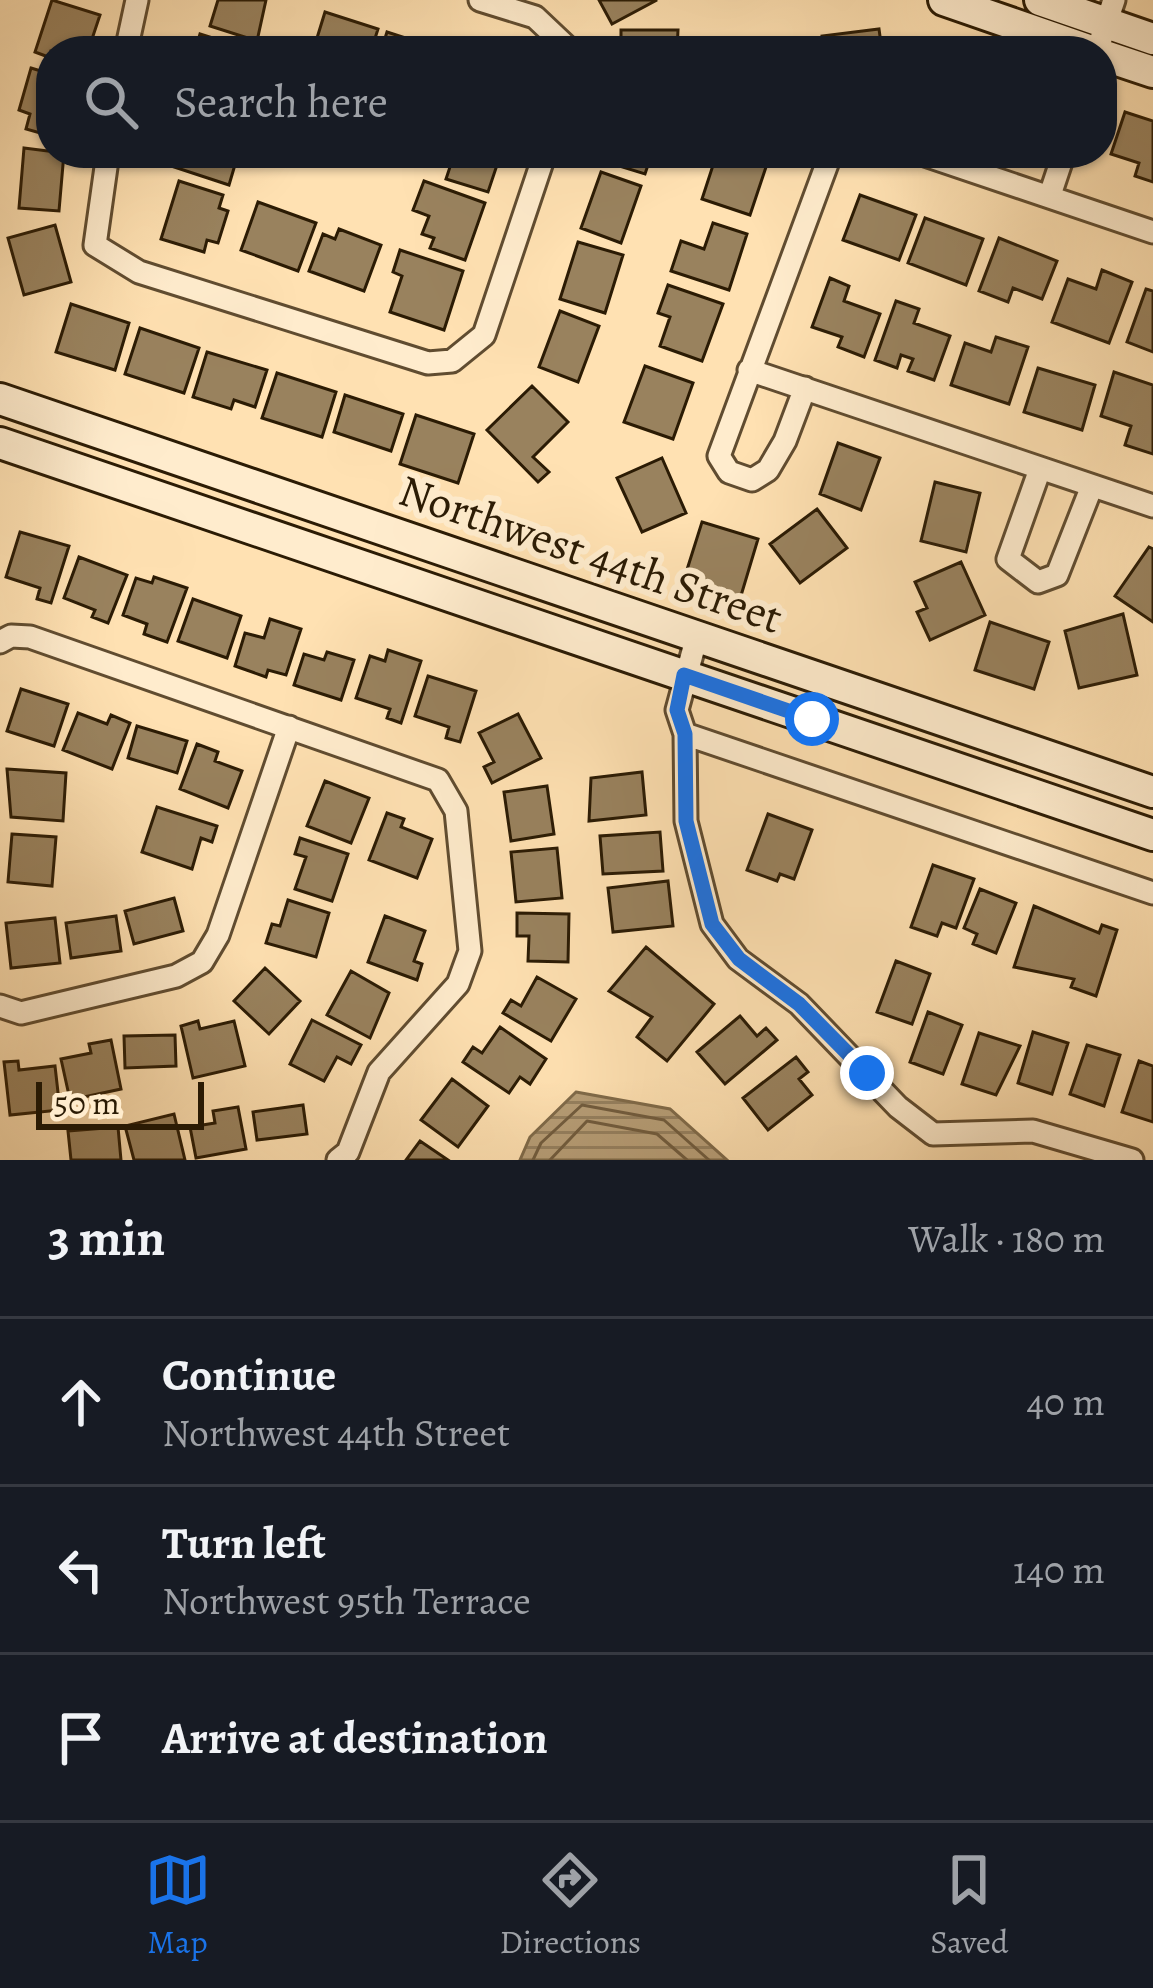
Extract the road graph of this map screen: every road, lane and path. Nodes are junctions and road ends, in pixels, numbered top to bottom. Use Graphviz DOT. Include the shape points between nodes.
graph roads {
  1 [pos="136,0"];
  2 [pos="480,0"];
  3 [pos="944,0"];
  4 [pos="1040,0"];
  5 [pos="129,36"];
  6 [pos="556,36"];
  7 [pos="1102,36"];
  8 [pos="1117,37"];
  9 [pos="1153,39"];
  10 [pos="1117,47"];
  11 [pos="1153,72"];
  12 [pos="106,168"];
  13 [pos="540,168"];
  14 [pos="825,168"];
  15 [pos="967,168"];
  16 [pos="1059,168"];
  17 [pos="1051,195"];
  18 [pos="1153,232"];
  19 [pos="749,370"];
  20 [pos="806,388"];
  21 [pos="0,399"];
  22 [pos="0,442"];
  23 [pos="1040,469"];
  24 [pos="1092,486"];
  25 [pos="1153,506"];
  26 [pos="697,636"];
  27 [pos="0,642"];
  28 [pos="684,675"];
  29 [pos="290,727"];
  30 [pos="685,734"];
  31 [pos="1153,792"];
  32 [pos="1153,835"];
  33 [pos="1153,893"];
  34 [pos="0,1006"];
  35 [pos="338,1160"];
  36 [pos="1132,1160"];
  1 -- 5 [label="street"];
  2 -- 6 [label="street" via="536,17"];
  3 -- 7 [label="street"];
  4 -- 7 [label="street"];
  8 -- 9 [label="street"];
  10 -- 11 [label="street"];
  12 -- 13 [label="street" via="95,245 161,279 428,363 452,361 484,335"];
  14 -- 19 [label="street"];
  15 -- 17 [label="street"];
  16 -- 17 [label="street"];
  17 -- 18 [label="street"];
  19 -- 20 [label="street"];
  19 -- 20 [label="street" via="719,456 729,472 752,480 768,470"];
  20 -- 23 [label="street"];
  21 -- 26 [label="street, Northwest 44th Street"];
  22 -- 28 [label="street, Northwest 44th Street"];
  23 -- 24 [label="street"];
  23 -- 24 [label="street" via="1008,559 1038,582 1058,575"];
  24 -- 25 [label="street"];
  26 -- 28 [label="street"];
  26 -- 31 [label="street, Northwest 44th Street"];
  27 -- 29 [label="street" via="30,638"];
  28 -- 30 [label="street" via="677,710"];
  28 -- 32 [label="street, Northwest 44th Street"];
  29 -- 34 [label="street" via="202,962 176,976 21,1013"];
  29 -- 35 [label="street" via="438,780 456,811 470,951 458,984 380,1072"];
  30 -- 33 [label="street"];
  30 -- 36 [label="street" via="686,821 712,924 739,959 799,1004 933,1134 1033,1131"];
}
